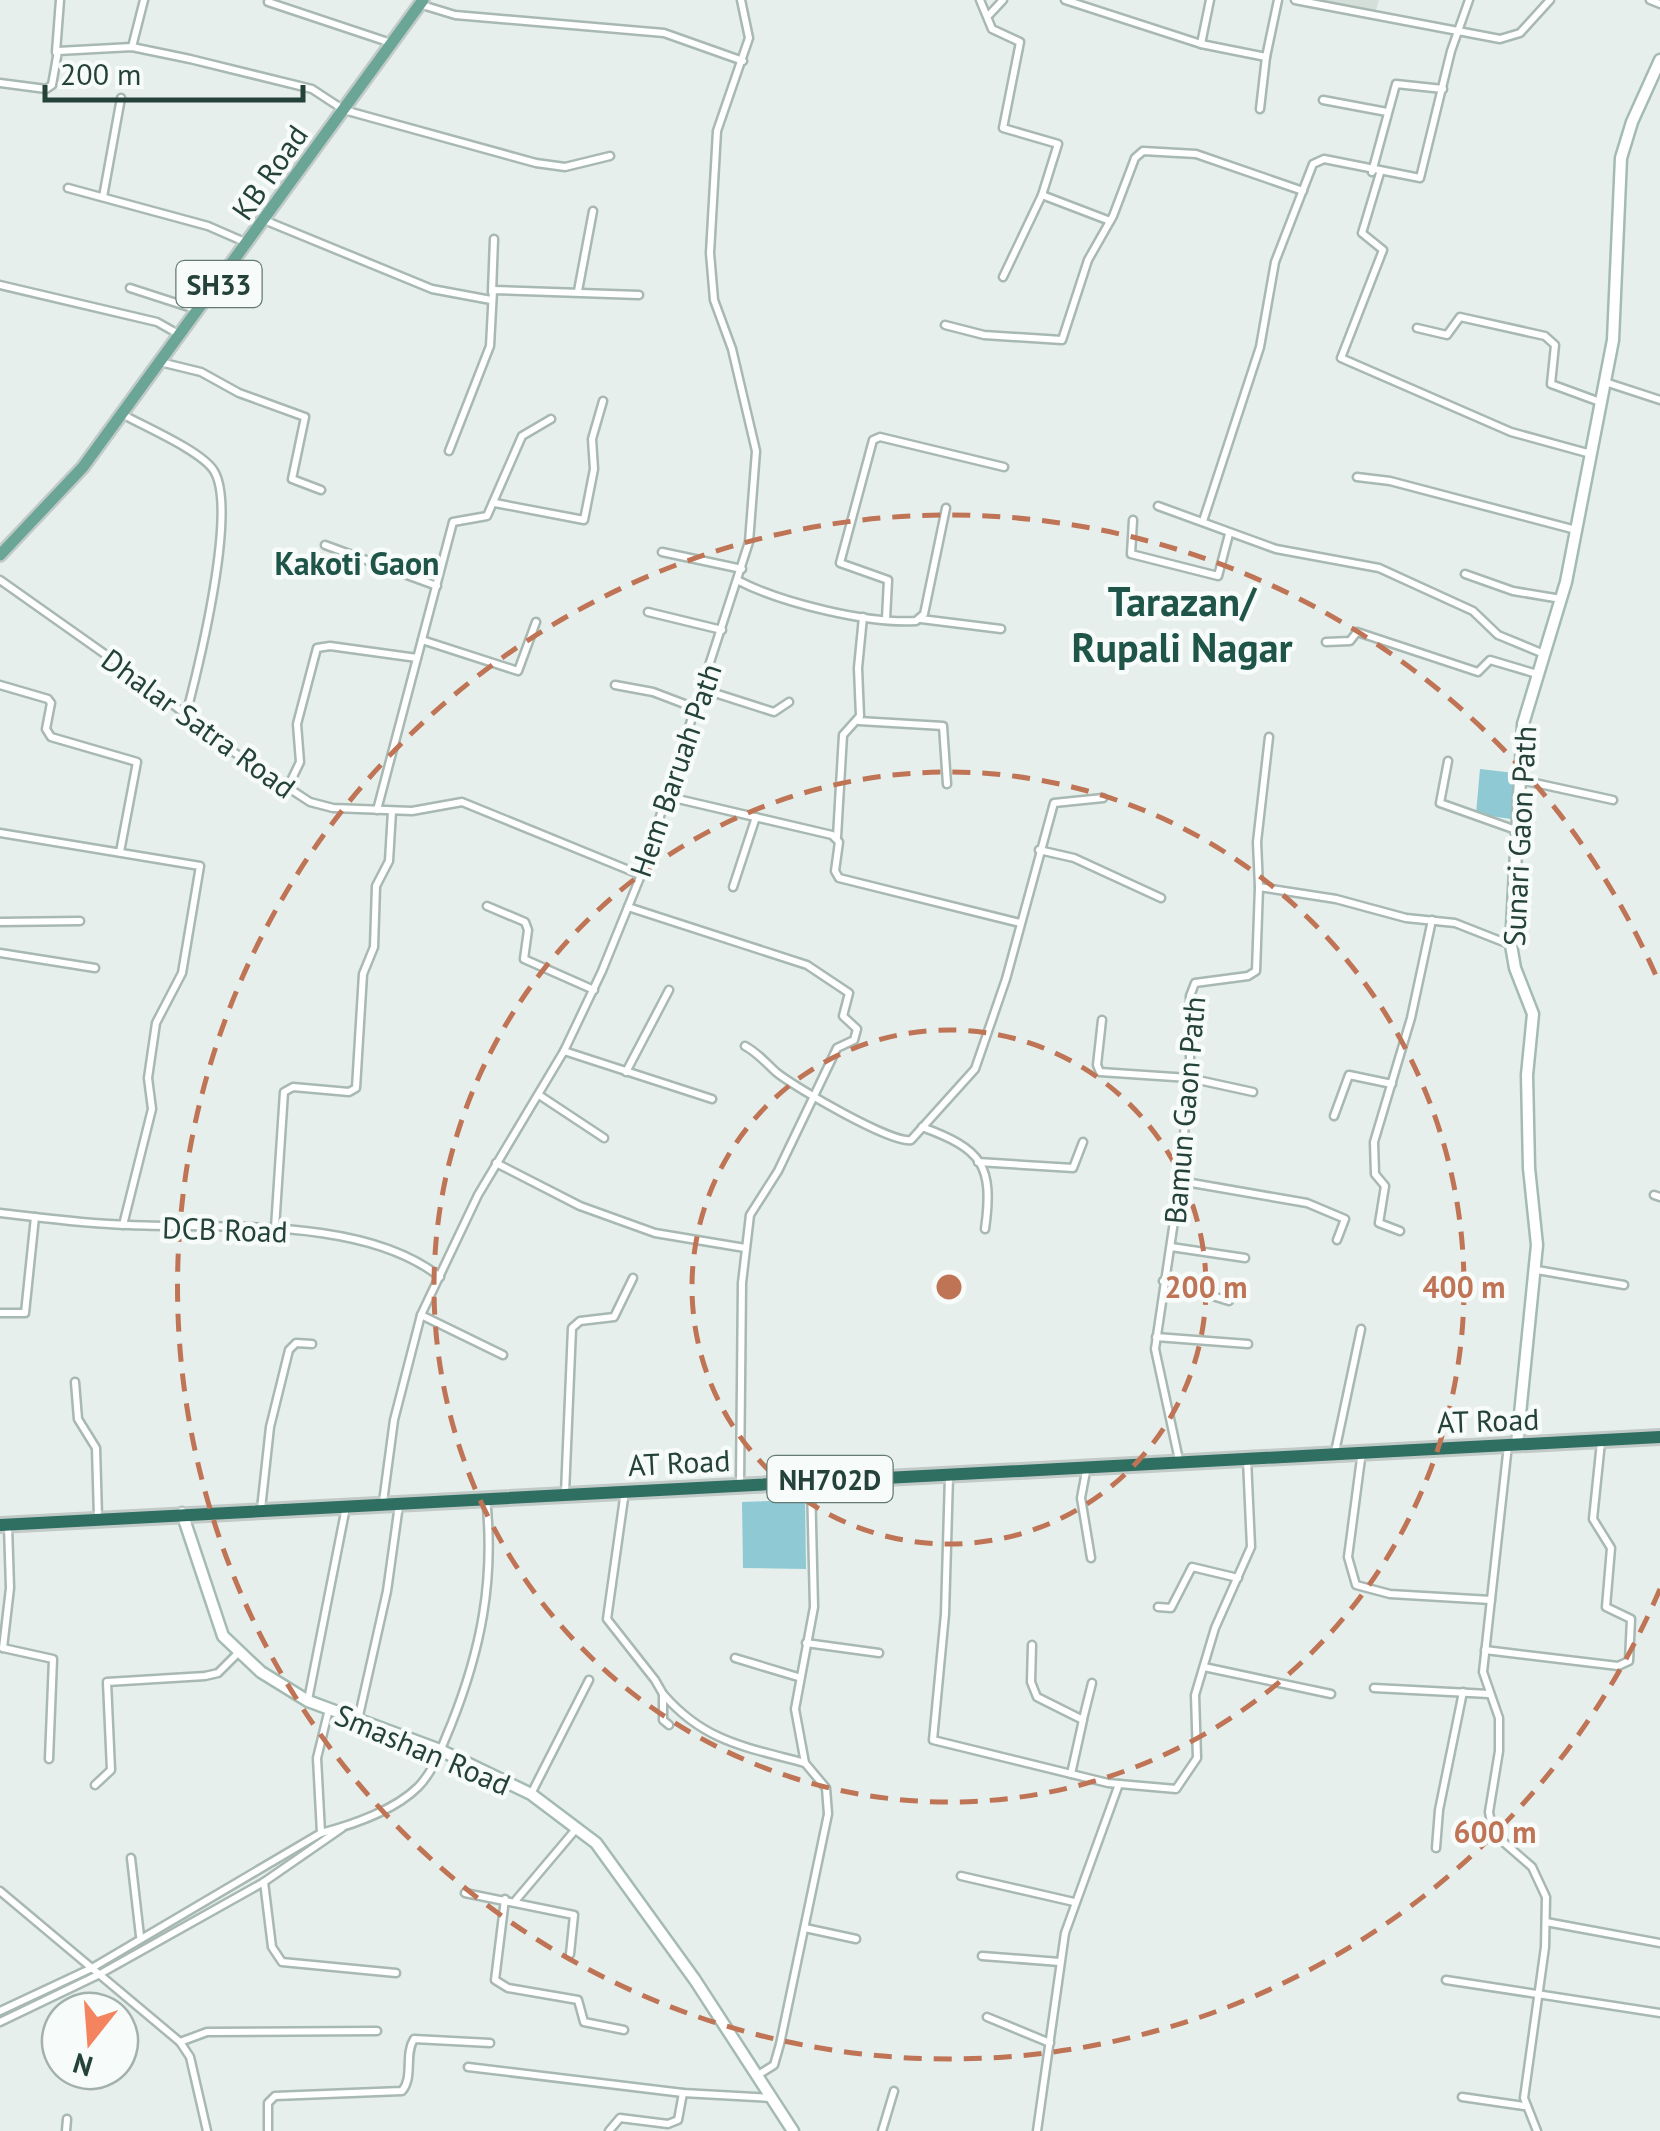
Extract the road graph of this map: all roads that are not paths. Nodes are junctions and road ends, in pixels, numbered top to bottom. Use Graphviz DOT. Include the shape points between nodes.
graph roads {
  1 [pos="60,0"];
  2 [pos="144,0"];
  3 [pos="741,0"];
  4 [pos="980,0"];
  5 [pos="1003,0"];
  6 [pos="1065,0"];
  7 [pos="1210,0"];
  8 [pos="1278,0"];
  9 [pos="1295,0"];
  10 [pos="1469,0"];
  11 [pos="1550,0"];
  12 [pos="1650,0"];
  13 [pos="268,2"];
  14 [pos="421,2"];
  15 [pos="1660,4"];
  16 [pos="989,14"];
  17 [pos="1457,33"];
  18 [pos="392,43"];
  19 [pos="1200,44"];
  20 [pos="132,48"];
  21 [pos="56,54"];
  22 [pos="1266,57"];
  23 [pos="1660,60"];
  24 [pos="743,61"];
  25 [pos="0,83"];
  26 [pos="1655,86"];
  27 [pos="1443,89"];
  28 [pos="121,98"];
  29 [pos="1323,100"];
  30 [pos="1260,109"];
  31 [pos="344,110"];
  32 [pos="1387,112"];
  33 [pos="610,156"];
  34 [pos="1376,173"];
  35 [pos="68,188"];
  36 [pos="1303,191"];
  37 [pos="1042,195"];
  38 [pos="103,196"];
  39 [pos="592,211"];
  40 [pos="264,220"];
  41 [pos="1110,221"];
  42 [pos="494,238"];
  43 [pos="248,244"];
  44 [pos="1003,277"];
  45 [pos="0,285"];
  46 [pos="130,288"];
  47 [pos="578,292"];
  48 [pos="639,295"];
  49 [pos="492,296"];
  50 [pos="200,310"];
  51 [pos="946,325"];
  52 [pos="1417,328"];
  53 [pos="181,335"];
  54 [pos="160,362"];
  55 [pos="1605,382"];
  56 [pos="1660,400"];
  57 [pos="603,401"];
  58 [pos="1601,402"];
  59 [pos="122,414"];
  60 [pos="551,418"];
  61 [pos="450,451"];
  62 [pos="1591,454"];
  63 [pos="1004,468"];
  64 [pos="1357,477"];
  65 [pos="321,490"];
  66 [pos="494,504"];
  67 [pos="1158,506"];
  68 [pos="946,508"];
  69 [pos="1133,520"];
  70 [pos="1203,521"];
  71 [pos="1577,530"];
  72 [pos="1229,534"];
  73 [pos="325,546"];
  74 [pos="662,552"];
  75 [pos="0,555"];
  76 [pos="742,569"];
  77 [pos="1465,574"];
  78 [pos="0,580"];
  79 [pos="738,581"];
  80 [pos="437,586"];
  81 [pos="1562,600"];
  82 [pos="648,612"];
  83 [pos="864,617"];
  84 [pos="886,619"];
  85 [pos="921,619"];
  86 [pos="536,622"];
  87 [pos="1001,628"];
  88 [pos="722,630"];
  89 [pos="422,640"];
  90 [pos="1326,642"];
  91 [pos="1545,655"];
  92 [pos="416,658"];
  93 [pos="1538,674"];
  94 [pos="0,685"];
  95 [pos="615,685"];
  96 [pos="702,689"];
  97 [pos="790,702"];
  98 [pos="695,708"];
  99 [pos="186,715"];
  100 [pos="859,720"];
  101 [pos="1268,737"];
  102 [pos="1448,760"];
  103 [pos="1520,780"];
  104 [pos="948,784"];
  105 [pos="287,789"];
  106 [pos="664,796"];
  107 [pos="1103,798"];
  108 [pos="1614,800"];
  109 [pos="377,810"];
  110 [pos="392,811"];
  111 [pos="756,817"];
  112 [pos="1518,830"];
  113 [pos="0,833"];
  114 [pos="837,838"];
  115 [pos="1039,850"];
  116 [pos="120,852"];
  117 [pos="641,875"];
  118 [pos="734,886"];
  119 [pos="1259,886"];
  120 [pos="1161,898"];
  121 [pos="487,906"];
  122 [pos="628,907"];
  123 [pos="1432,920"];
  124 [pos="80,921"];
  125 [pos="0,922"];
  126 [pos="1020,923"];
  127 [pos="1511,945"];
  128 [pos="0,953"];
  129 [pos="95,968"];
  130 [pos="594,990"];
  131 [pos="668,990"];
  132 [pos="1102,1020"];
  133 [pos="745,1046"];
  134 [pos="564,1051"];
  135 [pos="626,1072"];
  136 [pos="1189,1078"];
  137 [pos="1392,1084"];
  138 [pos="1252,1092"];
  139 [pos="538,1094"];
  140 [pos="815,1094"];
  141 [pos="712,1099"];
  142 [pos="1334,1116"];
  143 [pos="922,1126"];
  144 [pos="604,1138"];
  145 [pos="1082,1142"];
  146 [pos="977,1162"];
  147 [pos="496,1163"];
  148 [pos="1180,1182"];
  149 [pos="0,1213"];
  150 [pos="34,1217"];
  151 [pos="123,1225"];
  152 [pos="274,1228"];
  153 [pos="984,1229"];
  154 [pos="1400,1231"];
  155 [pos="1337,1240"];
  156 [pos="1171,1247"];
  157 [pos="745,1248"];
  158 [pos="1245,1258"];
  159 [pos="1538,1270"];
  160 [pos="440,1277"];
  161 [pos="633,1278"];
  162 [pos="1163,1281"];
  163 [pos="1624,1285"];
  164 [pos="1229,1301"];
  165 [pos="0,1314"];
  166 [pos="421,1315"];
  167 [pos="1362,1328"];
  168 [pos="1156,1336"];
  169 [pos="312,1344"];
  170 [pos="1248,1344"];
  171 [pos="502,1355"];
  172 [pos="75,1382"];
  173 [pos="1660,1437"];
  174 [pos="1601,1440"];
  175 [pos="1512,1444"];
  176 [pos="1362,1450"];
  177 [pos="1335,1452"];
  178 [pos="1247,1458"];
  179 [pos="1179,1460"];
  180 [pos="1087,1465"];
  181 [pos="949,1472"];
  182 [pos="811,1480"];
  183 [pos="740,1483"];
  184 [pos="625,1490"];
  185 [pos="565,1493"];
  186 [pos="486,1498"];
  187 [pos="400,1503"];
  188 [pos="382,1504"];
  189 [pos="346,1506"];
  190 [pos="261,1509"];
  191 [pos="182,1513"];
  192 [pos="98,1519"];
  193 [pos="4,1525"];
  194 [pos="1091,1558"];
  195 [pos="1238,1578"];
  196 [pos="1491,1600"];
  197 [pos="1158,1607"];
  198 [pos="806,1643"];
  199 [pos="1032,1646"];
  200 [pos="2,1649"];
  201 [pos="1485,1650"];
  202 [pos="238,1653"];
  203 [pos="879,1653"];
  204 [pos="736,1658"];
  205 [pos="1204,1666"];
  206 [pos="798,1677"];
  207 [pos="589,1680"];
  208 [pos="1092,1683"];
  209 [pos="1374,1688"];
  210 [pos="1463,1692"];
  211 [pos="663,1694"];
  212 [pos="1331,1694"];
  213 [pos="1489,1694"];
  214 [pos="308,1702"];
  215 [pos="329,1709"];
  216 [pos="358,1720"];
  217 [pos="1083,1720"];
  218 [pos="669,1724"];
  219 [pos="440,1750"];
  220 [pos="49,1759"];
  221 [pos="804,1763"];
  222 [pos="1071,1774"];
  223 [pos="1119,1784"];
  224 [pos="95,1785"];
  225 [pos="531,1794"];
  226 [pos="343,1827"];
  227 [pos="577,1828"];
  228 [pos="321,1833"];
  229 [pos="1436,1848"];
  230 [pos="132,1858"];
  231 [pos="962,1876"];
  232 [pos="264,1882"];
  233 [pos="0,1891"];
  234 [pos="465,1893"];
  235 [pos="506,1899"];
  236 [pos="516,1900"];
  237 [pos="1074,1902"];
  238 [pos="1546,1922"];
  239 [pos="805,1928"];
  240 [pos="140,1937"];
  241 [pos="856,1939"];
  242 [pos="1660,1943"];
  243 [pos="570,1954"];
  244 [pos="982,1956"];
  245 [pos="1060,1962"];
  246 [pos="92,1968"];
  247 [pos="396,1972"];
  248 [pos="100,1974"];
  249 [pos="1446,1980"];
  250 [pos="1536,1995"];
  251 [pos="0,2010"];
  252 [pos="1660,2013"];
  253 [pos="988,2017"];
  254 [pos="0,2022"];
  255 [pos="624,2030"];
  256 [pos="377,2031"];
  257 [pos="180,2042"];
  258 [pos="490,2042"];
  259 [pos="1050,2043"];
  260 [pos="468,2067"];
  261 [pos="758,2076"];
  262 [pos="894,2091"];
  263 [pos="684,2093"];
  264 [pos="1462,2097"];
  265 [pos="773,2098"];
  266 [pos="1524,2106"];
  267 [pos="67,2118"];
  268 [pos="66,2131"];
  269 [pos="207,2131"];
  270 [pos="268,2131"];
  271 [pos="609,2131"];
  272 [pos="794,2131"];
  273 [pos="882,2131"];
  274 [pos="1037,2131"];
  275 [pos="1537,2131"];
  1 -- 21 [label="street"];
  2 -- 20 [label="street"];
  3 -- 24 [label="street, Hem Baruah Path" via="750,29"];
  4 -- 16 [label="street"];
  5 -- 16 [label="street"];
  6 -- 19 [label="street"];
  7 -- 19 [label="street"];
  8 -- 22 [label="street"];
  9 -- 17 [label="street"];
  10 -- 17 [label="street"];
  11 -- 17 [label="street" via="1514,37"];
  12 -- 15 [label="street"];
  13 -- 18 [label="street"];
  14 -- 18 [label="main road, KB Road / SH33"];
  14 -- 24 [label="street" via="448,14 664,33"];
  16 -- 37 [label="street" via="992,30 1020,42 1003,128 1058,144"];
  17 -- 27 [label="street"];
  18 -- 31 [label="main road, KB Road / SH33"];
  19 -- 22 [label="street"];
  20 -- 21 [label="street"];
  20 -- 31 [label="street" via="312,89"];
  21 -- 25 [label="street" via="50,88"];
  22 -- 30 [label="street"];
  23 -- 26 [label="street, Sunari Gaon Path"];
  24 -- 76 [label="street, Hem Baruah Path" via="717,131 710,241 714,300 756,452"];
  26 -- 55 [label="street, Sunari Gaon Path" via="1632,122 1619,172 1616,316"];
  27 -- 32 [label="street" via="1396,84"];
  27 -- 34 [label="street" via="1420,178"];
  28 -- 38 [label="street"];
  29 -- 32 [label="street"];
  31 -- 33 [label="street" via="550,166"];
  31 -- 40 [label="main road, KB Road / SH33"];
  32 -- 34 [label="street"];
  34 -- 36 [label="street" via="1318,159"];
  34 -- 62 [label="street" via="1362,233 1383,250 1341,358 1511,432"];
  35 -- 38 [label="street"];
  36 -- 41 [label="street" via="1196,154 1150,149 1135,158"];
  36 -- 70 [label="street" via="1274,262 1260,347"];
  37 -- 41 [label="street"];
  37 -- 44 [label="street"];
  38 -- 43 [label="street" via="216,228"];
  39 -- 47 [label="street"];
  40 -- 43 [label="main road, KB Road / SH33"];
  40 -- 49 [label="street" via="432,289"];
  41 -- 51 [label="street" via="1088,260 1062,340"];
  42 -- 49 [label="street"];
  43 -- 50 [label="main road, KB Road / SH33"];
  45 -- 53 [label="street" via="157,322"];
  46 -- 50 [label="street"];
  47 -- 48 [label="street"];
  47 -- 49 [label="street" via="497,287"];
  49 -- 61 [label="street" via="490,346"];
  50 -- 53 [label="main road, KB Road / SH33"];
  52 -- 58 [label="street" via="1449,334 1460,317 1545,336 1555,346 1550,384"];
  53 -- 54 [label="main road, KB Road / SH33"];
  54 -- 59 [label="main road, KB Road / SH33"];
  54 -- 65 [label="street" via="202,372 305,417 292,479"];
  55 -- 56 [label="street"];
  55 -- 58 [label="street, Sunari Gaon Path"];
  57 -- 66 [label="street" via="584,520"];
  58 -- 62 [label="street, Sunari Gaon Path"];
  59 -- 75 [label="main road, KB Road / SH33" via="68,487"];
  59 -- 99 [label="street" via="205,461 218,482 211,612"];
  60 -- 66 [label="street" via="522,436"];
  62 -- 71 [label="street, Sunari Gaon Path"];
  63 -- 84 [label="street" via="873,440 840,562 888,580"];
  64 -- 71 [label="street"];
  66 -- 80 [label="street" via="484,519 453,522"];
  67 -- 70 [label="street"];
  68 -- 85 [label="street"];
  69 -- 72 [label="street" via="1132,554 1218,576"];
  70 -- 72 [label="street"];
  71 -- 81 [label="street, Sunari Gaon Path"];
  72 -- 91 [label="street" via="1379,568 1473,610 1498,635"];
  73 -- 80 [label="street"];
  74 -- 76 [label="street"];
  76 -- 79 [label="street, Hem Baruah Path"];
  77 -- 81 [label="street"];
  78 -- 99 [label="street, Dhalar Satra Road"];
  79 -- 83 [label="street" via="776,599"];
  79 -- 88 [label="street, Hem Baruah Path"];
  80 -- 89 [label="street"];
  81 -- 91 [label="street, Sunari Gaon Path"];
  82 -- 88 [label="street"];
  83 -- 84 [label="street"];
  83 -- 100 [label="street"];
  84 -- 85 [label="street"];
  85 -- 87 [label="street"];
  86 -- 89 [label="street" via="518,670"];
  88 -- 96 [label="street, Hem Baruah Path"];
  89 -- 92 [label="street"];
  90 -- 93 [label="street" via="1350,642 1357,632 1478,672 1490,660"];
  91 -- 93 [label="street, Sunari Gaon Path"];
  92 -- 105 [label="street" via="317,648 296,734 300,762"];
  92 -- 109 [label="street"];
  93 -- 103 [label="street, Sunari Gaon Path" via="1523,724"];
  94 -- 116 [label="street" via="48,699 51,737 137,762"];
  95 -- 98 [label="street"];
  96 -- 97 [label="street" via="774,712"];
  96 -- 98 [label="street, Hem Baruah Path"];
  98 -- 106 [label="street, Hem Baruah Path"];
  99 -- 105 [label="street, Dhalar Satra Road"];
  100 -- 104 [label="street" via="943,726"];
  100 -- 114 [label="street" via="843,736"];
  101 -- 119 [label="street"];
  102 -- 112 [label="street" via="1440,804"];
  103 -- 108 [label="street"];
  103 -- 112 [label="street, Sunari Gaon Path"];
  105 -- 109 [label="street, Dhalar Satra Road" via="320,806"];
  106 -- 111 [label="street"];
  106 -- 117 [label="street, Hem Baruah Path"];
  107 -- 115 [label="street" via="1054,803"];
  109 -- 110 [label="street, Dhalar Satra Road"];
  110 -- 117 [label="street, Dhalar Satra Road" via="462,802"];
  110 -- 152 [label="street" via="389,861 376,886 374,947 364,968 356,1088 284,1092"];
  111 -- 114 [label="street"];
  111 -- 118 [label="street"];
  112 -- 127 [label="street, Sunari Gaon Path"];
  113 -- 116 [label="street"];
  114 -- 126 [label="street" via="839,878"];
  115 -- 120 [label="street" via="1074,858"];
  115 -- 126 [label="street"];
  116 -- 151 [label="street" via="190,861 200,871 182,973 156,1023 148,1078 152,1109"];
  117 -- 122 [label="street, Hem Baruah Path"];
  119 -- 123 [label="street"];
  119 -- 136 [label="street, Bamun Gaon Path" via="1256,971 1201,980 1192,989"];
  121 -- 130 [label="street" via="525,922 524,959"];
  122 -- 130 [label="street, Hem Baruah Path"];
  122 -- 140 [label="street" via="807,966 849,994 843,1016 856,1036 837,1048"];
  123 -- 127 [label="street"];
  123 -- 137 [label="street"];
  124 -- 125 [label="street"];
  126 -- 143 [label="street" via="975,1069"];
  127 -- 159 [label="street, Sunari Gaon Path" via="1533,1014 1527,1075"];
  128 -- 129 [label="street"];
  130 -- 134 [label="street, Hem Baruah Path"];
  131 -- 135 [label="street"];
  132 -- 136 [label="street" via="1100,1072"];
  133 -- 140 [label="street"];
  134 -- 135 [label="street"];
  134 -- 139 [label="street, Hem Baruah Path"];
  135 -- 141 [label="street"];
  136 -- 138 [label="street"];
  136 -- 148 [label="street, Bamun Gaon Path"];
  137 -- 142 [label="street" via="1349,1075"];
  137 -- 154 [label="street" via="1374,1159 1375,1174 1386,1186 1379,1223"];
  139 -- 144 [label="street"];
  139 -- 147 [label="street, Hem Baruah Path"];
  140 -- 143 [label="street" via="902,1142"];
  140 -- 157 [label="street" via="750,1216"];
  143 -- 146 [label="street" via="962,1142"];
  145 -- 146 [label="street" via="1073,1168"];
  146 -- 153 [label="street" via="990,1186"];
  147 -- 157 [label="street" via="580,1206 642,1228"];
  147 -- 160 [label="street, Hem Baruah Path"];
  148 -- 155 [label="street" via="1307,1203 1345,1219"];
  148 -- 156 [label="street, Bamun Gaon Path"];
  149 -- 150 [label="street, DCB Road"];
  150 -- 151 [label="street, DCB Road"];
  150 -- 165 [label="street" via="25,1314"];
  151 -- 152 [label="street, DCB Road"];
  152 -- 160 [label="street, DCB Road" via="384,1246"];
  156 -- 158 [label="street"];
  156 -- 162 [label="street, Bamun Gaon Path"];
  157 -- 183 [label="street"];
  159 -- 163 [label="street"];
  159 -- 175 [label="street, Sunari Gaon Path"];
  160 -- 166 [label="street, Hem Baruah Path"];
  161 -- 185 [label="street" via="614,1318 572,1328"];
  162 -- 164 [label="street"];
  162 -- 168 [label="street, Bamun Gaon Path"];
  166 -- 171 [label="street"];
  166 -- 188 [label="street, Hem Baruah Path" via="394,1420"];
  167 -- 177 [label="street"];
  168 -- 170 [label="street"];
  168 -- 179 [label="street, Bamun Gaon Path" via="1158,1380"];
  169 -- 190 [label="street" via="296,1343 289,1350 270,1427"];
  172 -- 192 [label="street" via="78,1418 96,1448"];
  173 -- 174 [label="highway, AT Road / NH702D"];
  174 -- 175 [label="highway, AT Road / NH702D"];
  174 -- 201 [label="street" via="1593,1518 1612,1548 1606,1607 1631,1619 1628,1661 1618,1666"];
  175 -- 176 [label="highway, AT Road / NH702D"];
  175 -- 196 [label="street"];
  176 -- 177 [label="highway, AT Road / NH702D"];
  176 -- 196 [label="street" via="1348,1557 1356,1585 1390,1594"];
  177 -- 178 [label="highway, AT Road / NH702D"];
  178 -- 179 [label="highway, AT Road / NH702D"];
  178 -- 195 [label="street" via="1251,1546"];
  179 -- 180 [label="highway, AT Road / NH702D"];
  180 -- 181 [label="highway, AT Road / NH702D"];
  180 -- 194 [label="street" via="1081,1498"];
  181 -- 182 [label="highway, AT Road / NH702D"];
  181 -- 222 [label="street" via="941,1682 932,1737"];
  182 -- 183 [label="highway, AT Road / NH702D"];
  182 -- 198 [label="street" via="814,1607"];
  183 -- 184 [label="highway, AT Road / NH702D"];
  184 -- 185 [label="highway, AT Road / NH702D"];
  184 -- 211 [label="street" via="607,1619"];
  185 -- 186 [label="highway, AT Road / NH702D"];
  186 -- 187 [label="highway, AT Road / NH702D"];
  186 -- 219 [label="street" via="484,1629"];
  187 -- 188 [label="highway, AT Road / NH702D"];
  187 -- 216 [label="street"];
  188 -- 189 [label="highway, AT Road / NH702D"];
  189 -- 190 [label="highway, AT Road / NH702D"];
  189 -- 214 [label="street"];
  190 -- 191 [label="highway, AT Road / NH702D"];
  191 -- 192 [label="highway, AT Road / NH702D"];
  191 -- 202 [label="street, Smashan Road" via="223,1636"];
  192 -- 193 [label="highway, AT Road / NH702D"];
  193 -- 200 [label="street" via="10,1588"];
  195 -- 197 [label="street" via="1192,1567 1171,1608"];
  195 -- 205 [label="street"];
  196 -- 201 [label="street"];
  198 -- 203 [label="street"];
  198 -- 206 [label="street"];
  199 -- 217 [label="street" via="1037,1697"];
  200 -- 220 [label="street" via="54,1660"];
  201 -- 213 [label="street"];
  202 -- 214 [label="street, Smashan Road"];
  202 -- 224 [label="street" via="204,1676 107,1682 111,1770"];
  204 -- 206 [label="street"];
  205 -- 212 [label="street"];
  205 -- 223 [label="street" via="1193,1704 1198,1758 1182,1782 1163,1791"];
  206 -- 221 [label="street" via="795,1710"];
  207 -- 225 [label="street"];
  208 -- 217 [label="street"];
  209 -- 210 [label="street"];
  210 -- 213 [label="street"];
  210 -- 229 [label="street"];
  211 -- 218 [label="street" via="662,1717"];
  211 -- 221 [label="street" via="704,1732"];
  213 -- 238 [label="street" via="1499,1734 1490,1825 1537,1874"];
  214 -- 215 [label="street, Smashan Road"];
  215 -- 216 [label="street, Smashan Road"];
  215 -- 228 [label="street" via="316,1758"];
  216 -- 219 [label="street, Smashan Road"];
  217 -- 222 [label="street"];
  219 -- 225 [label="street, Smashan Road"];
  219 -- 226 [label="street" via="406,1798"];
  221 -- 239 [label="street" via="826,1788 828,1803"];
  222 -- 223 [label="street"];
  223 -- 237 [label="street"];
  225 -- 227 [label="street, Smashan Road"];
  226 -- 228 [label="street"];
  226 -- 232 [label="street"];
  227 -- 236 [label="street"];
  227 -- 261 [label="street, Smashan Road" via="596,1843"];
  228 -- 240 [label="street"];
  230 -- 240 [label="street"];
  231 -- 237 [label="street"];
  232 -- 247 [label="street" via="272,1947 282,1962"];
  232 -- 248 [label="street"];
  233 -- 246 [label="street"];
  234 -- 235 [label="street"];
  235 -- 236 [label="street"];
  235 -- 255 [label="street" via="495,1980 578,2000 584,2022"];
  236 -- 243 [label="street" via="574,1915"];
  237 -- 245 [label="street"];
  238 -- 242 [label="street"];
  238 -- 250 [label="street"];
  239 -- 241 [label="street"];
  239 -- 261 [label="street" via="775,2062"];
  240 -- 246 [label="street"];
  244 -- 245 [label="street"];
  245 -- 259 [label="street"];
  246 -- 248 [label="street"];
  246 -- 251 [label="street"];
  248 -- 254 [label="street"];
  248 -- 257 [label="street"];
  249 -- 250 [label="street"];
  250 -- 252 [label="street"];
  250 -- 266 [label="street"];
  253 -- 259 [label="street"];
  256 -- 257 [label="street" via="208,2032"];
  257 -- 269 [label="street" via="190,2057"];
  258 -- 270 [label="street" via="414,2039 402,2091 275,2096 268,2102"];
  259 -- 274 [label="street"];
  260 -- 263 [label="street"];
  261 -- 265 [label="street, Smashan Road"];
  262 -- 273 [label="street"];
  263 -- 265 [label="street"];
  263 -- 271 [label="street" via="678,2120 620,2118"];
  264 -- 266 [label="street"];
  265 -- 272 [label="street, Smashan Road"];
  266 -- 275 [label="street"];
  267 -- 268 [label="street"];
}
